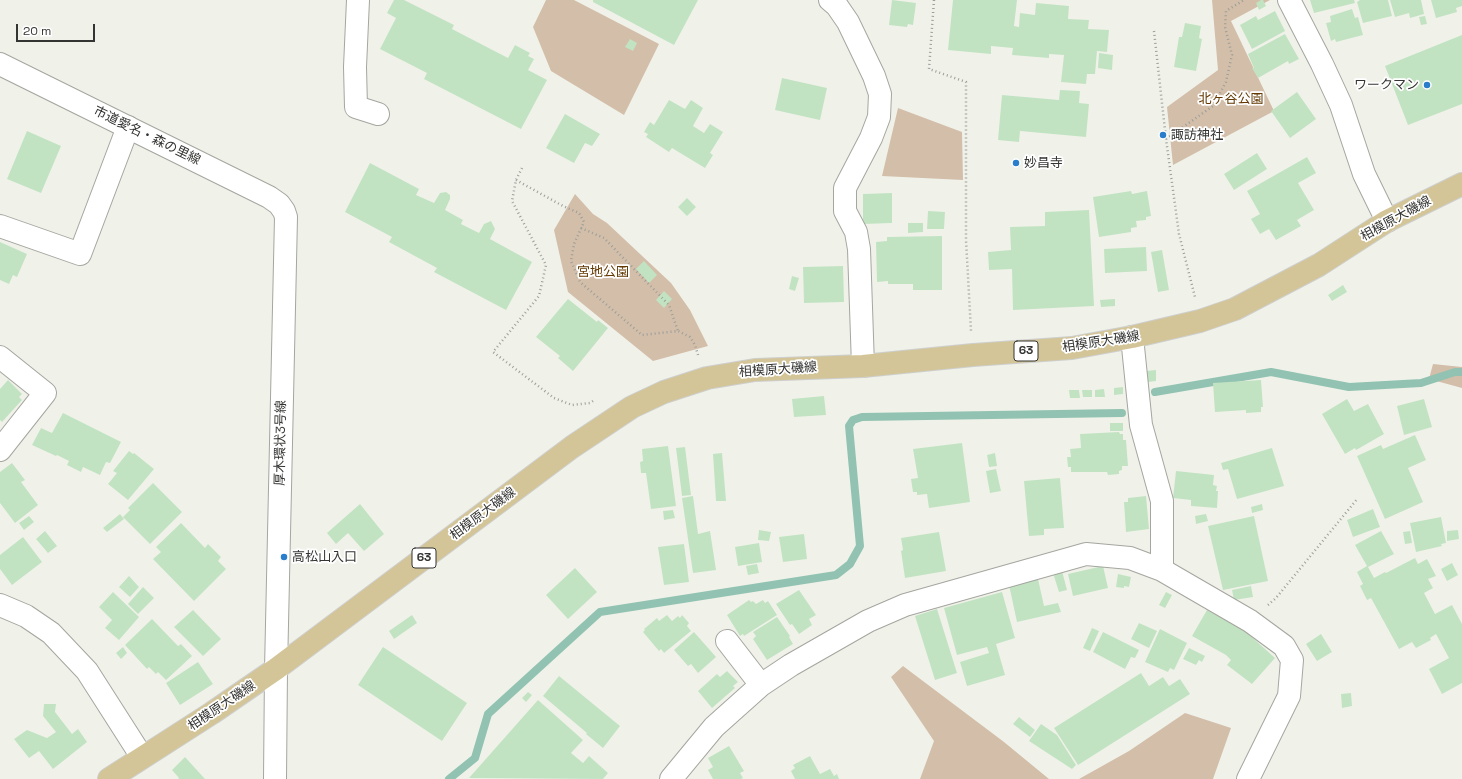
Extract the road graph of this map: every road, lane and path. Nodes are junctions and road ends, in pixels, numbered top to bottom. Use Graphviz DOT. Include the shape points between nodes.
graph roads {
  1 [pos="358,0"];
  2 [pos="830,0"];
  3 [pos="934,0"];
  4 [pos="1244,0"];
  5 [pos="1289,0"];
  6 [pos="1154,31"];
  7 [pos="0,64"];
  8 [pos="378,114"];
  9 [pos="128,127"];
  10 [pos="1166,139"];
  11 [pos="522,168"];
  12 [pos="516,180"];
  13 [pos="1462,184"];
  14 [pos="286,217"];
  15 [pos="1387,221"];
  16 [pos="0,226"];
  17 [pos="581,228"];
  18 [pos="1200,321"];
  19 [pos="678,331"];
  20 [pos="1132,338"];
  21 [pos="493,352"];
  22 [pos="698,355"];
  23 [pos="973,355"];
  24 [pos="0,357"];
  25 [pos="863,366"];
  26 [pos="0,450"];
  27 [pos="1358,498"];
  28 [pos="1162,570"];
  29 [pos="0,605"];
  30 [pos="1250,621"];
  31 [pos="727,641"];
  32 [pos="276,669"];
  33 [pos="761,685"];
  34 [pos="142,757"];
  35 [pos="109,779"];
  36 [pos="275,779"];
  37 [pos="290,779"];
  38 [pos="671,779"];
  39 [pos="1248,779"];
  1 -- 8 [label="street" via="356,107"];
  2 -- 25 [label="street" via="848,22 880,94 879,117 845,188 845,211 856,232 859,249"];
  3 -- 23 [label="path" via="929,69 966,82 966,240"];
  4 -- 10 [label="path" via="1226,11 1225,27 1232,55 1226,82 1213,106"];
  5 -- 15 [label="street" via="1341,105 1364,174"];
  6 -- 10 [label="path"];
  7 -- 9 [label="street, 市道愛名・森の里線"];
  9 -- 14 [label="street, 市道愛名・森の里線" via="269,197 279,204"];
  9 -- 16 [label="street" via="80,254"];
  10 -- 18 [label="path" via="1180,234"];
  11 -- 12 [label="path"];
  12 -- 17 [label="path" via="579,213 584,222"];
  12 -- 21 [label="path" via="512,201 546,265 539,296"];
  13 -- 15 [label="main road, 相模原大磯線 / 63"];
  14 -- 32 [label="street, 厚木環状3号線"];
  15 -- 18 [label="main road, 相模原大磯線 / 63" via="1319,265 1236,310"];
  17 -- 19 [label="path" via="604,238 669,305"];
  17 -- 19 [label="path" via="574,244 571,261 580,282 642,335"];
  18 -- 20 [label="main road, 相模原大磯線 / 63"];
  19 -- 22 [label="path" via="690,337"];
  20 -- 23 [label="main road, 相模原大磯線 / 63" via="1072,348"];
  20 -- 28 [label="street" via="1141,425 1162,501"];
  23 -- 25 [label="main road, 相模原大磯線 / 63"];
  24 -- 26 [label="street" via="45,393"];
  25 -- 32 [label="main road, 相模原大磯線 / 63" via="755,370 707,378 664,392 632,407 572,447"];
  27 -- 30 [label="path" via="1276,598"];
  28 -- 30 [label="street"];
  28 -- 33 [label="street" via="1130,558 1086,554 905,605 868,621"];
  29 -- 34 [label="street" via="26,616 51,633 87,671"];
  30 -- 39 [label="street" via="1284,646 1292,660 1289,696"];
  31 -- 33 [label="street"];
  32 -- 34 [label="main road, 相模原大磯線 / 63"];
  32 -- 36 [label="street, 厚木環状3号線"];
  32 -- 37 [label="street, 厚木環状3号線"];
  33 -- 38 [label="street" via="714,727"];
  34 -- 35 [label="main road, 相模原大磯線 / 63"];
}
